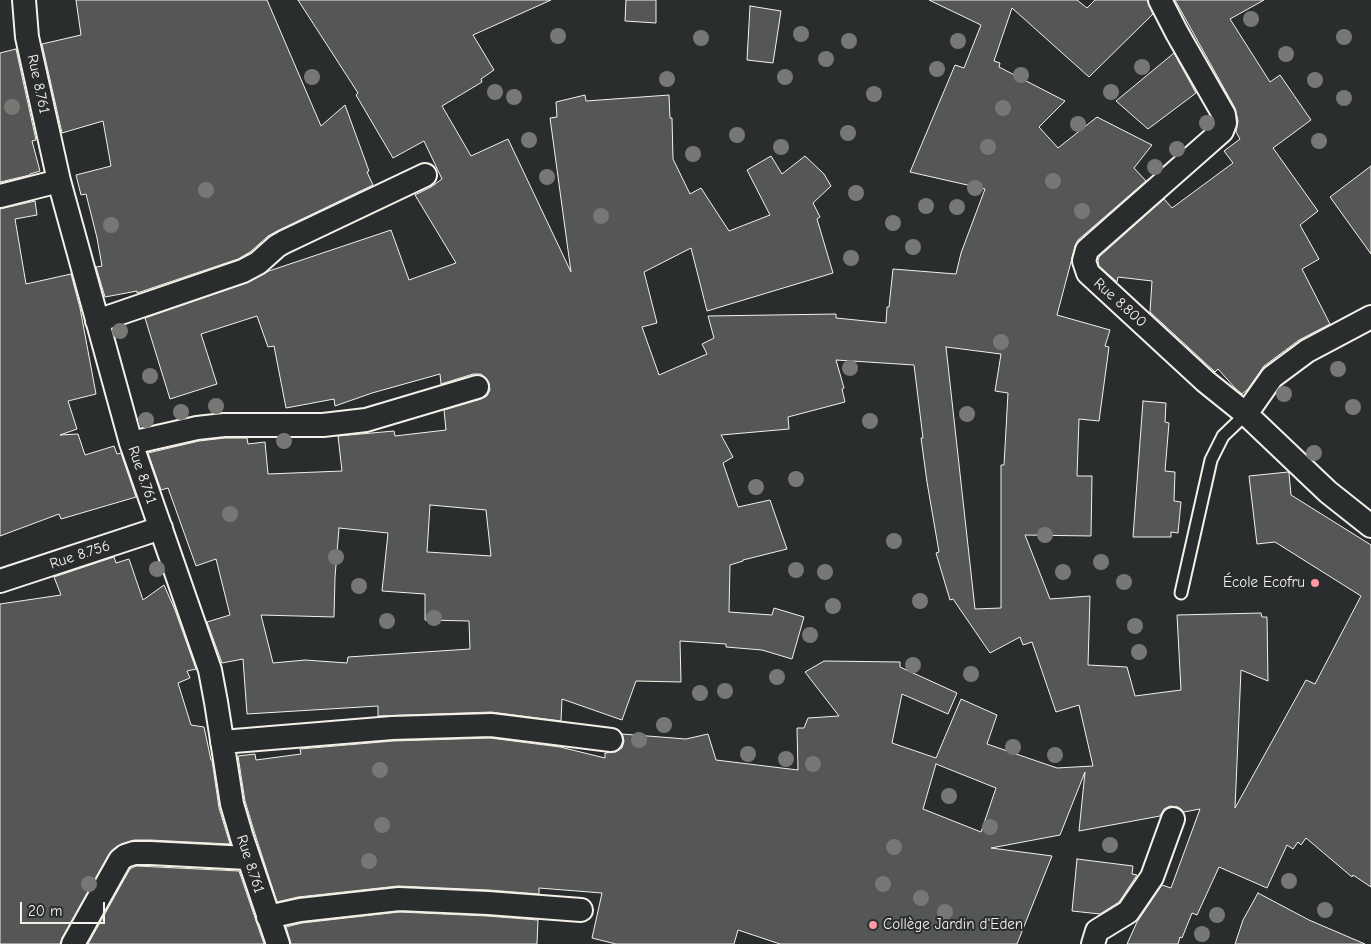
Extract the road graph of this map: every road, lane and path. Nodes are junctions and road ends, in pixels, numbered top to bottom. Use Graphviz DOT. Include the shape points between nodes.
graph roads {
  1 [pos="24,0"];
  2 [pos="1160,0"];
  3 [pos="426,175"];
  4 [pos="59,181"];
  5 [pos="0,196"];
  6 [pos="1371,317"];
  7 [pos="97,321"];
  8 [pos="477,387"];
  9 [pos="1246,414"];
  10 [pos="131,443"];
  11 [pos="1371,526"];
  12 [pos="160,528"];
  13 [pos="0,581"];
  14 [pos="1181,593"];
  15 [pos="610,740"];
  16 [pos="222,742"];
  17 [pos="1172,819"];
  18 [pos="248,858"];
  19 [pos="581,910"];
  20 [pos="268,917"];
  21 [pos="73,944"];
  22 [pos="278,944"];
  23 [pos="1093,944"];
  1 -- 4 [label="street, Rue 8.761" via="27,36"];
  2 -- 9 [label="street, Rue 8.800" via="1224,115 1225,123 1222,131 1087,250 1084,261 1088,273 1205,381"];
  3 -- 7 [label="street" via="284,242 244,271"];
  4 -- 5 [label="street"];
  4 -- 7 [label="street, Rue 8.761"];
  6 -- 9 [label="street" via="1306,351 1272,377"];
  7 -- 10 [label="street, Rue 8.761"];
  8 -- 10 [label="street" via="366,420 323,425 224,425"];
  9 -- 11 [label="street, Rue 8.800" via="1328,492"];
  9 -- 14 [label="lane" via="1224,436 1211,460"];
  10 -- 12 [label="street, Rue 8.761"];
  12 -- 13 [label="street, Rue 8.756"];
  12 -- 16 [label="street, Rue 8.761" via="210,670"];
  15 -- 16 [label="street" via="491,725 392,728"];
  16 -- 18 [label="street, Rue 8.761" via="232,804"];
  17 -- 23 [label="street" via="1152,877 1128,912 1098,931"];
  18 -- 20 [label="street, Rue 8.761"];
  18 -- 21 [label="street" via="134,853 125,856"];
  19 -- 20 [label="street" via="399,899 300,910"];
  20 -- 22 [label="street, Rue 8.761"];
}
